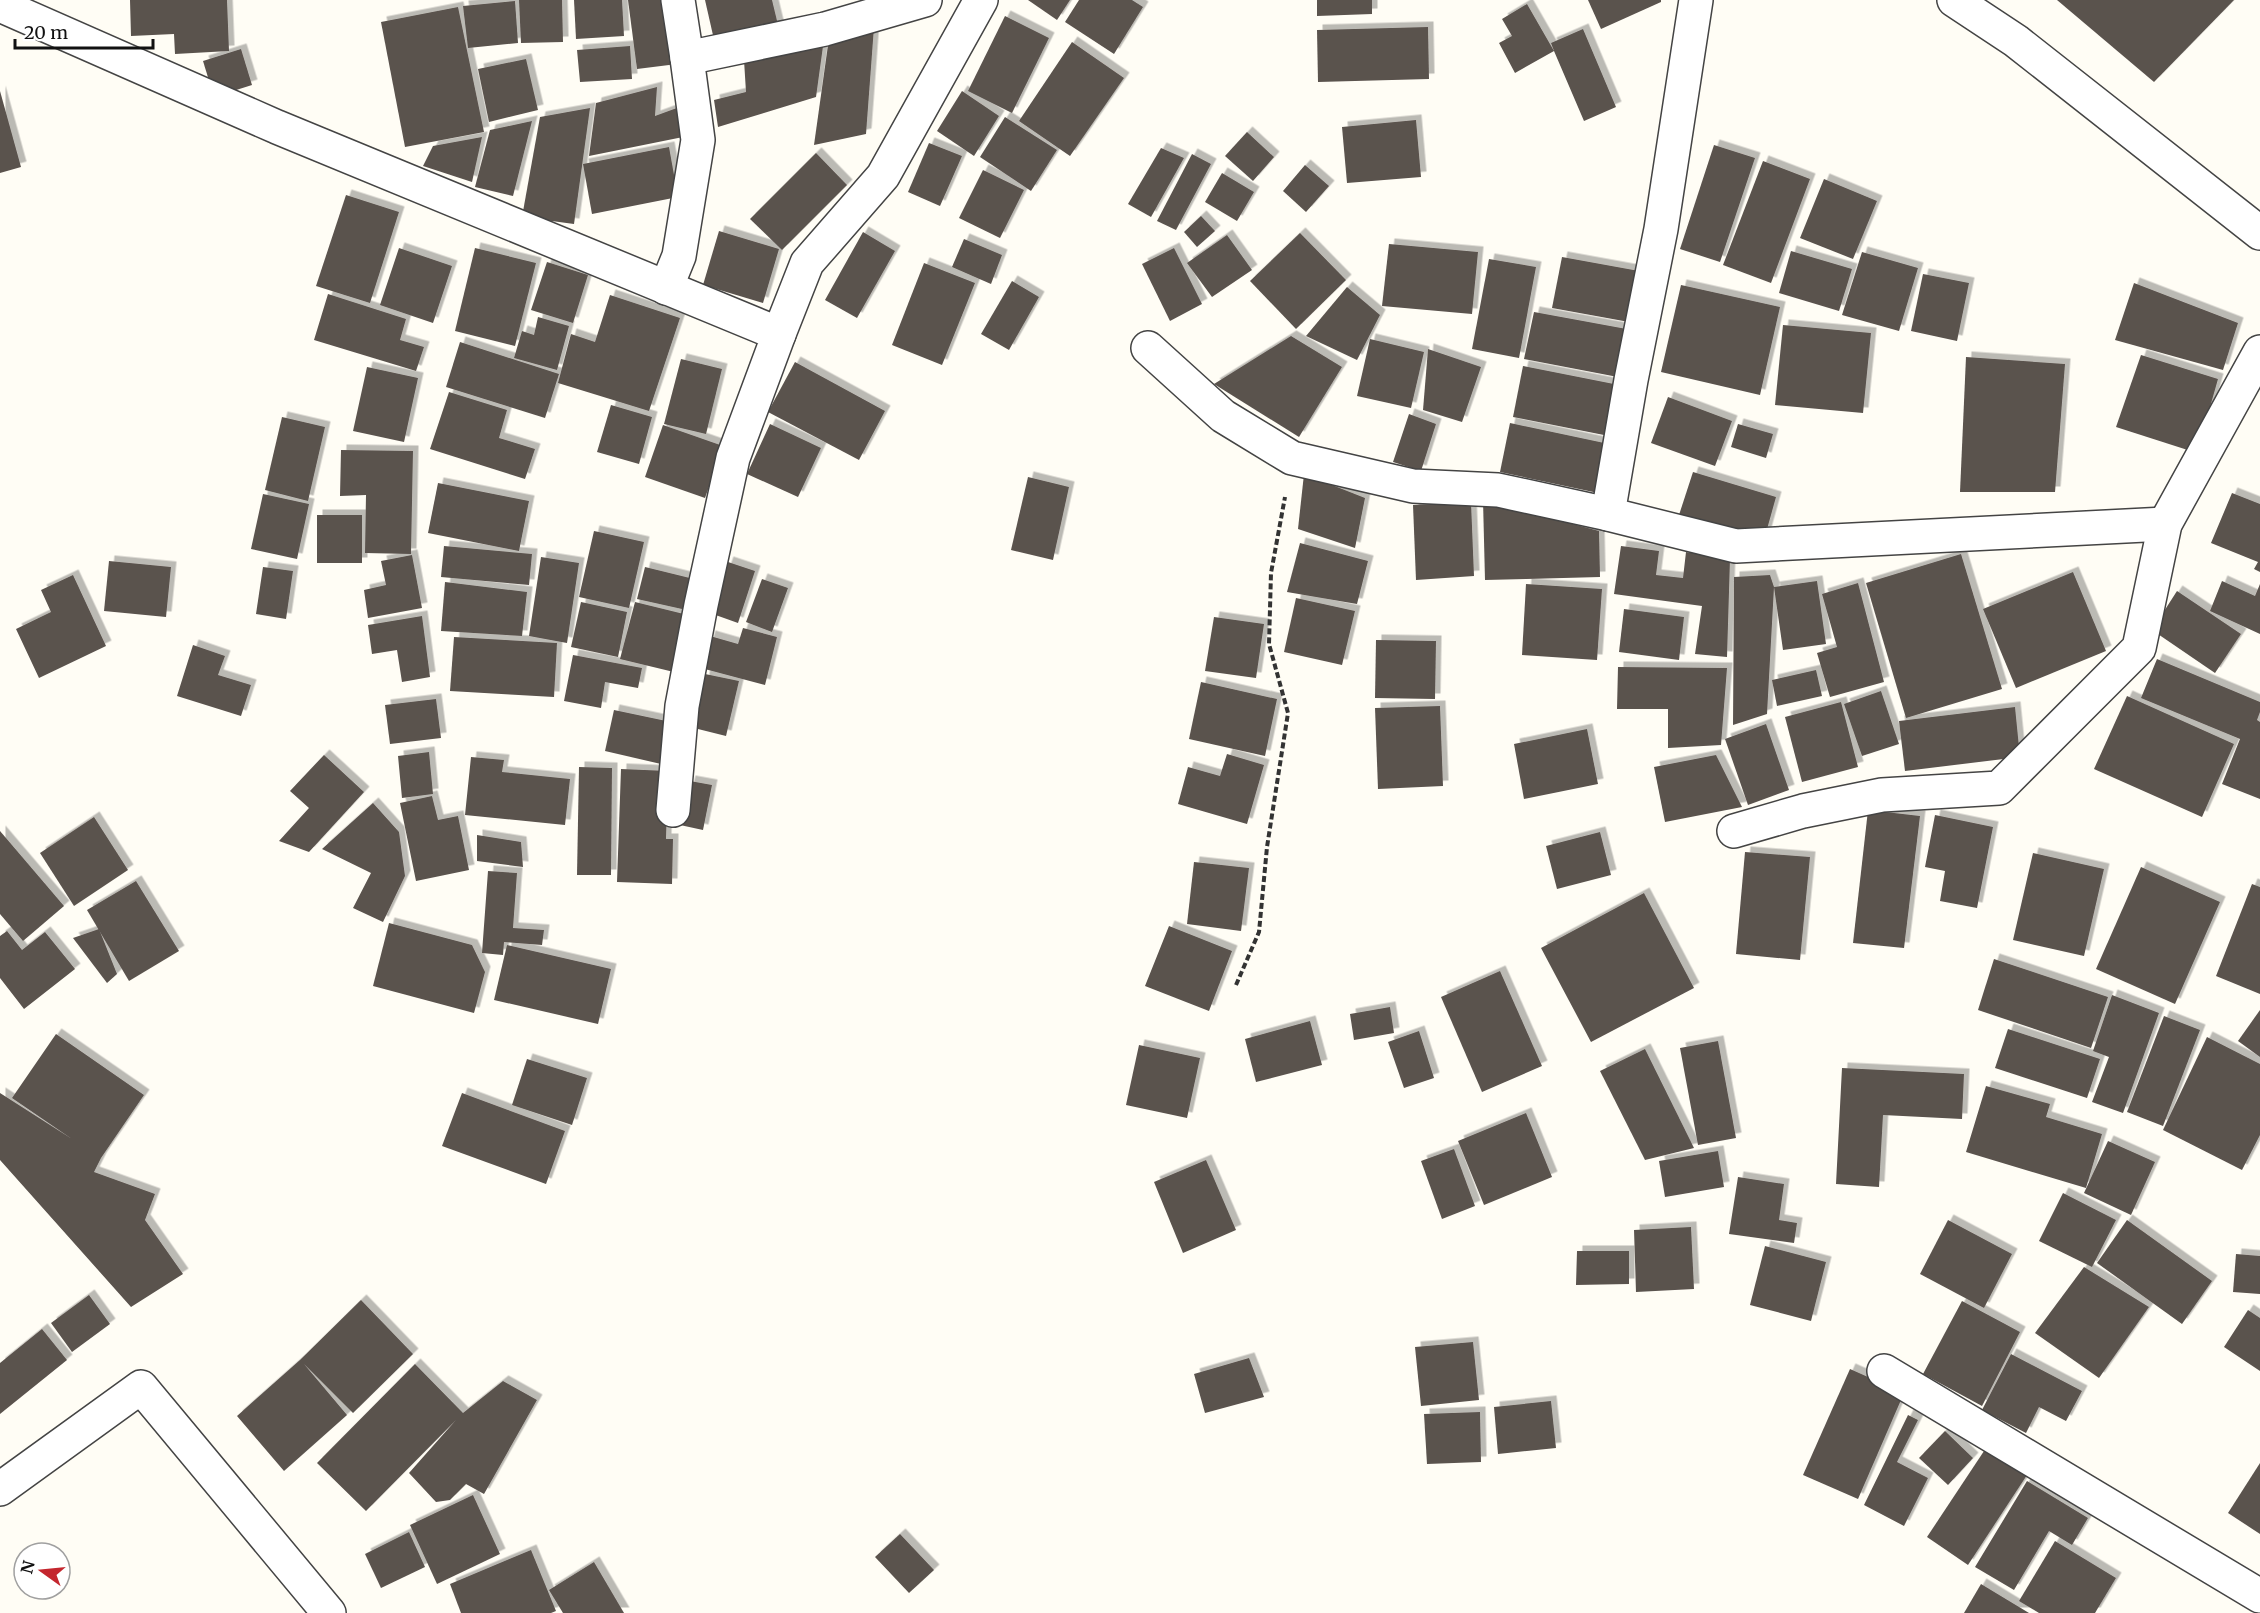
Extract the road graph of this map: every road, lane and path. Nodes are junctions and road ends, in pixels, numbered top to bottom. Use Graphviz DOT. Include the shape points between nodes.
graph roads {
  1 [pos="678,0"];
  2 [pos="925,0"];
  3 [pos="981,0"];
  4 [pos="1696,0"];
  5 [pos="1954,0"];
  6 [pos="0,5"];
  7 [pos="687,58"];
  8 [pos="2260,233"];
  9 [pos="666,288"];
  10 [pos="779,334"];
  11 [pos="1148,348"];
  12 [pos="2260,352"];
  13 [pos="1292,458"];
  14 [pos="1608,514"];
  15 [pos="2165,524"];
  16 [pos="673,810"];
  17 [pos="1734,831"];
  18 [pos="1236,985"];
  19 [pos="1884,1371"];
  20 [pos="0,1489"];
  21 [pos="2260,1596"];
  22 [pos="328,1613"];
  1 -- 7 [label="street"];
  2 -- 7 [label="street" via="825,29"];
  3 -- 10 [label="street" via="883,176 807,263"];
  4 -- 14 [label="street" via="1661,229"];
  5 -- 8 [label="street" via="2016,41"];
  6 -- 9 [label="street" via="277,127"];
  7 -- 9 [label="street" via="698,140 679,256"];
  9 -- 10 [label="street"];
  10 -- 16 [label="street" via="731,469 682,706"];
  11 -- 13 [label="street" via="1223,416"];
  12 -- 15 [label="street"];
  13 -- 14 [label="street" via="1413,486 1498,490"];
  13 -- 18 [label="path" via="1271,573 1269,644 1287,713 1259,932"];
  14 -- 15 [label="street" via="1736,546"];
  15 -- 17 [label="street" via="2139,648 1999,789 1882,795 1803,811"];
  19 -- 21 [label="street"];
  20 -- 22 [label="street" via="141,1388"];
}
